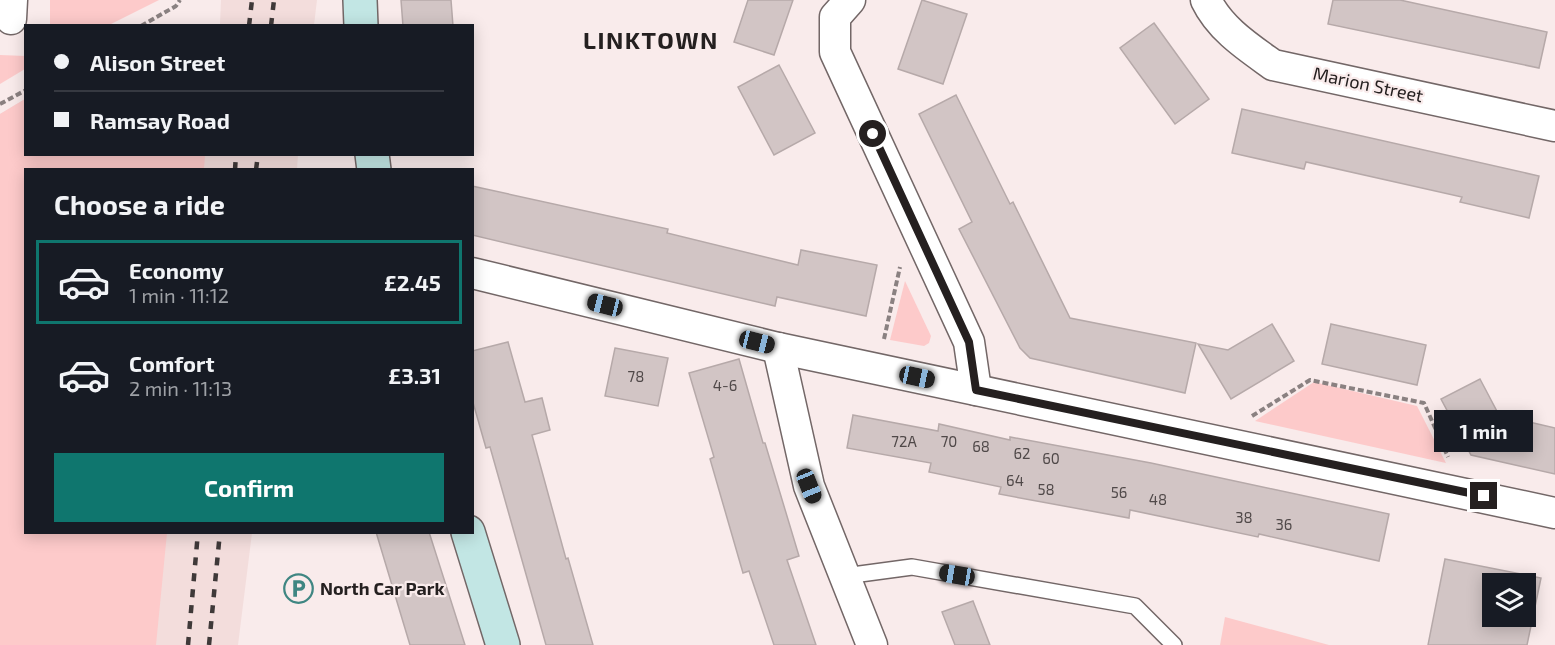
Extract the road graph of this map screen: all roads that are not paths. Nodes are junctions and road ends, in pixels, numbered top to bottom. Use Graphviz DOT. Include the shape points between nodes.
graph roads {
  1 [pos="360,0"];
  2 [pos="850,0"];
  3 [pos="1206,0"];
  4 [pos="361,24"];
  5 [pos="1555,126"];
  6 [pos="474,273"];
  7 [pos="778,348"];
  8 [pos="976,390"];
  9 [pos="1555,513"];
  10 [pos="469,534"];
  11 [pos="845,576"];
  12 [pos="502,645"];
  13 [pos="872,645"];
  14 [pos="1174,645"];
  1 -- 4 [label="main road"];
  2 -- 8 [label="street" via="835,16 835,52 969,342"];
  3 -- 5 [label="street, Marion Street" via="1238,40 1273,65"];
  6 -- 7 [label="street"];
  7 -- 8 [label="street"];
  7 -- 11 [label="street" via="809,486"];
  8 -- 9 [label="street"];
  10 -- 12 [label="main road"];
  11 -- 13 [label="street"];
  11 -- 14 [label="lane" via="912,567 1135,606"];
}
